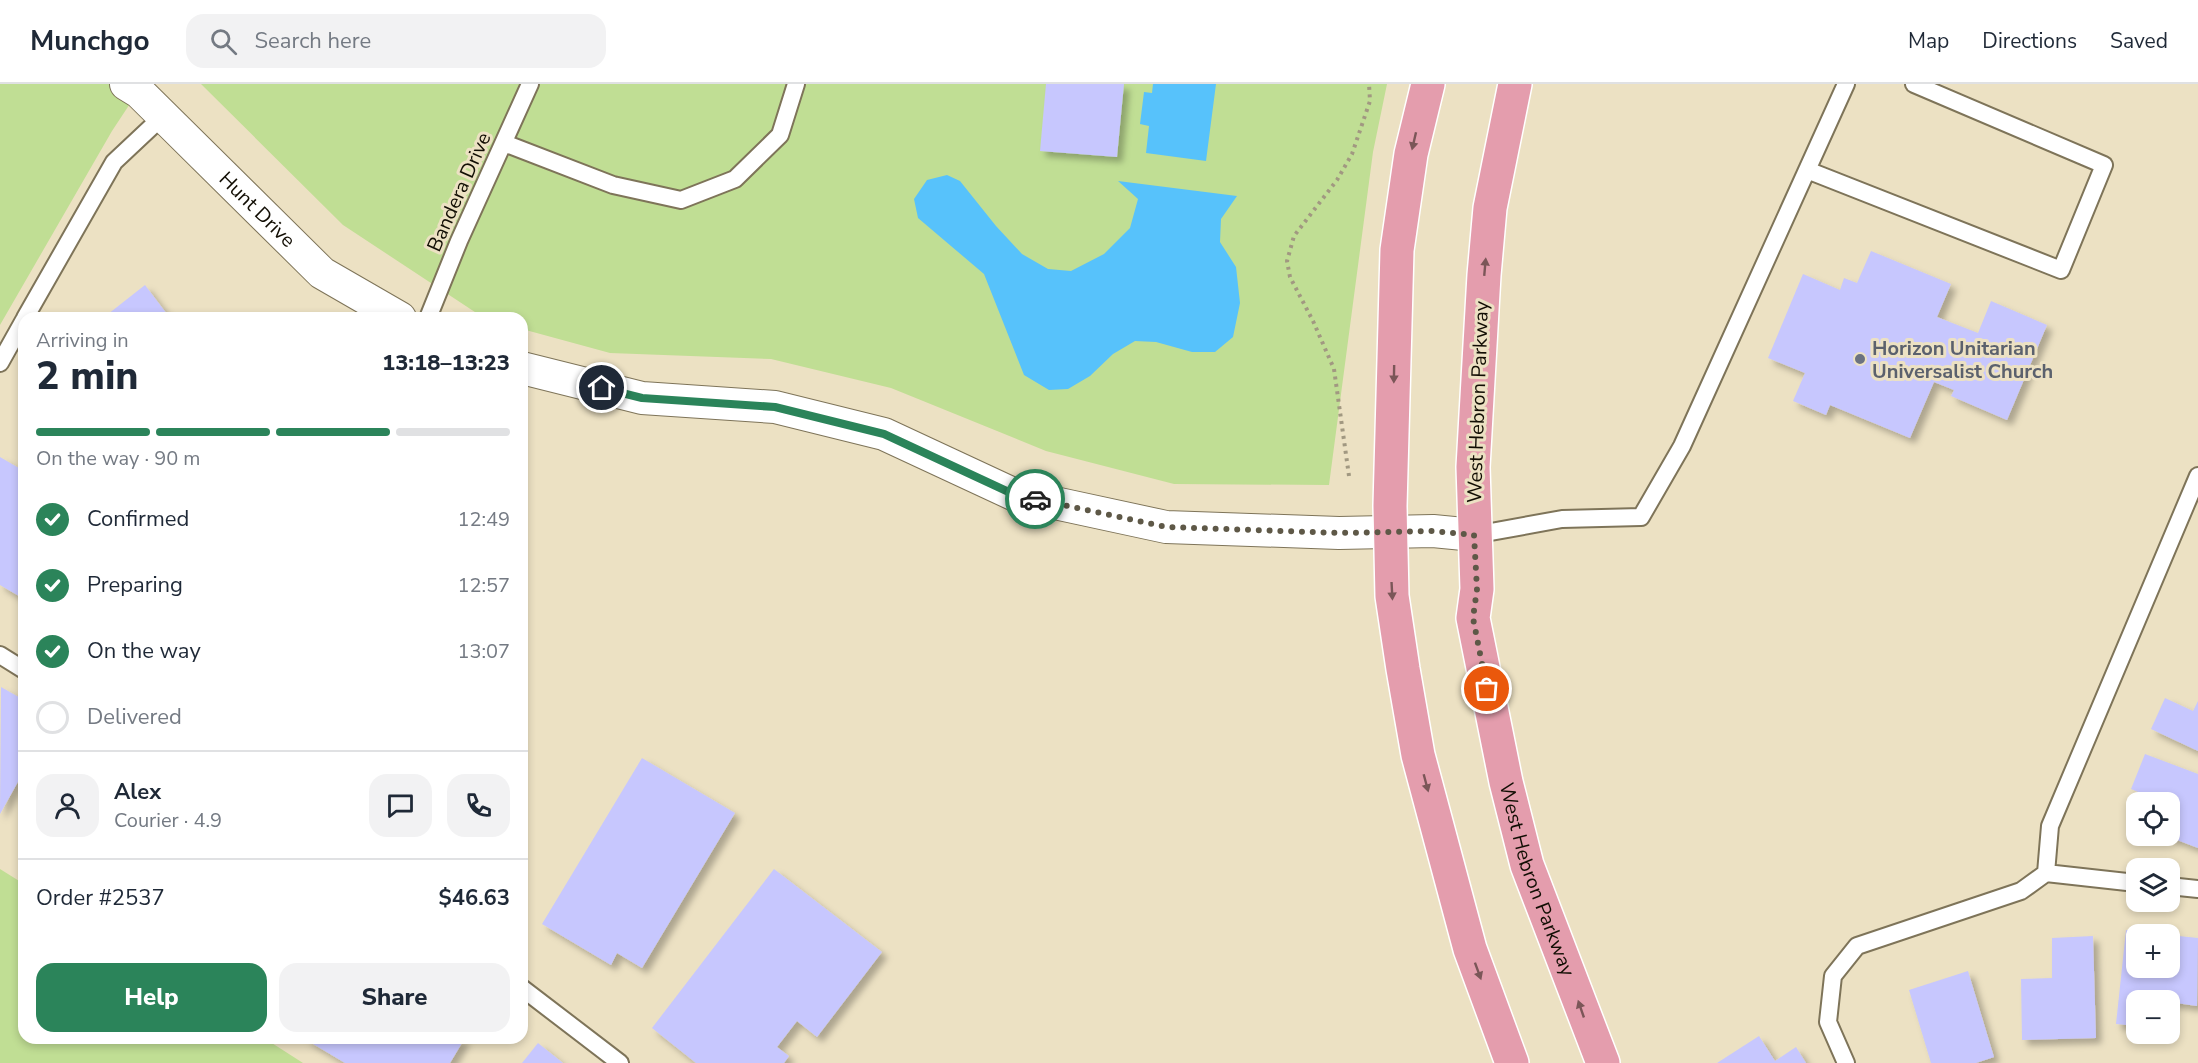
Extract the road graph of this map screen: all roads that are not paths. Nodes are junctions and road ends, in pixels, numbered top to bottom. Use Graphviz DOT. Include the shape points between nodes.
graph roads {
  1 [pos="126,84"];
  2 [pos="530,84"];
  3 [pos="796,84"];
  4 [pos="1428,84"];
  5 [pos="1515,84"];
  6 [pos="1846,84"];
  7 [pos="1914,84"];
  8 [pos="163,116"];
  9 [pos="504,143"];
  10 [pos="1807,170"];
  11 [pos="29,312"];
  12 [pos="390,312"];
  13 [pos="431,312"];
  14 [pos="18,331"];
  15 [pos="0,363"];
  16 [pos="528,370"];
  17 [pos="2198,476"];
  18 [pos="1391,533"];
  19 [pos="1474,535"];
  20 [pos="0,655"];
  21 [pos="18,666"];
  22 [pos="2046,873"];
  23 [pos="2126,882"];
  24 [pos="2180,887"];
  25 [pos="2198,889"];
  26 [pos="528,993"];
  27 [pos="620,1063"];
  28 [pos="1512,1063"];
  29 [pos="1603,1063"];
  30 [pos="1846,1063"];
  1 -- 8 [label="street, Hunt Drive" via="140,92"];
  2 -- 9 [label="lane, Bandera Drive"];
  3 -- 9 [label="lane" via="780,135 735,179 681,200 613,185"];
  4 -- 18 [label="main road, one-way" via="1411,154 1397,250"];
  19 -- 5 [label="main road, West Hebron Parkway, one-way" via="1473,467 1490,208"];
  6 -- 10 [label="lane"];
  7 -- 10 [label="lane" via="2104,165 2061,270"];
  8 -- 11 [label="lane" via="114,162"];
  8 -- 12 [label="street, Hunt Drive" via="322,273"];
  9 -- 13 [label="lane, Bandera Drive"];
  10 -- 19 [label="lane" via="1682,446 1641,517 1562,519"];
  14 -- 15 [label="lane"];
  16 -- 18 [label="street" via="642,398 775,407 884,434 1013,494 1166,527"];
  17 -- 22 [label="lane" via="2050,826"];
  18 -- 19 [label="street" via="1433,531"];
  18 -- 28 [label="main road, one-way" via="1392,596 1418,755 1470,949"];
  29 -- 19 [label="main road, West Hebron Parkway, one-way" via="1527,865 1507,787 1473,618 1477,589"];
  20 -- 21 [label="lane"];
  22 -- 23 [label="lane"];
  22 -- 30 [label="lane" via="2021,891 1857,946 1833,976 1828,1022"];
  24 -- 25 [label="lane"];
  26 -- 27 [label="lane"];
}
